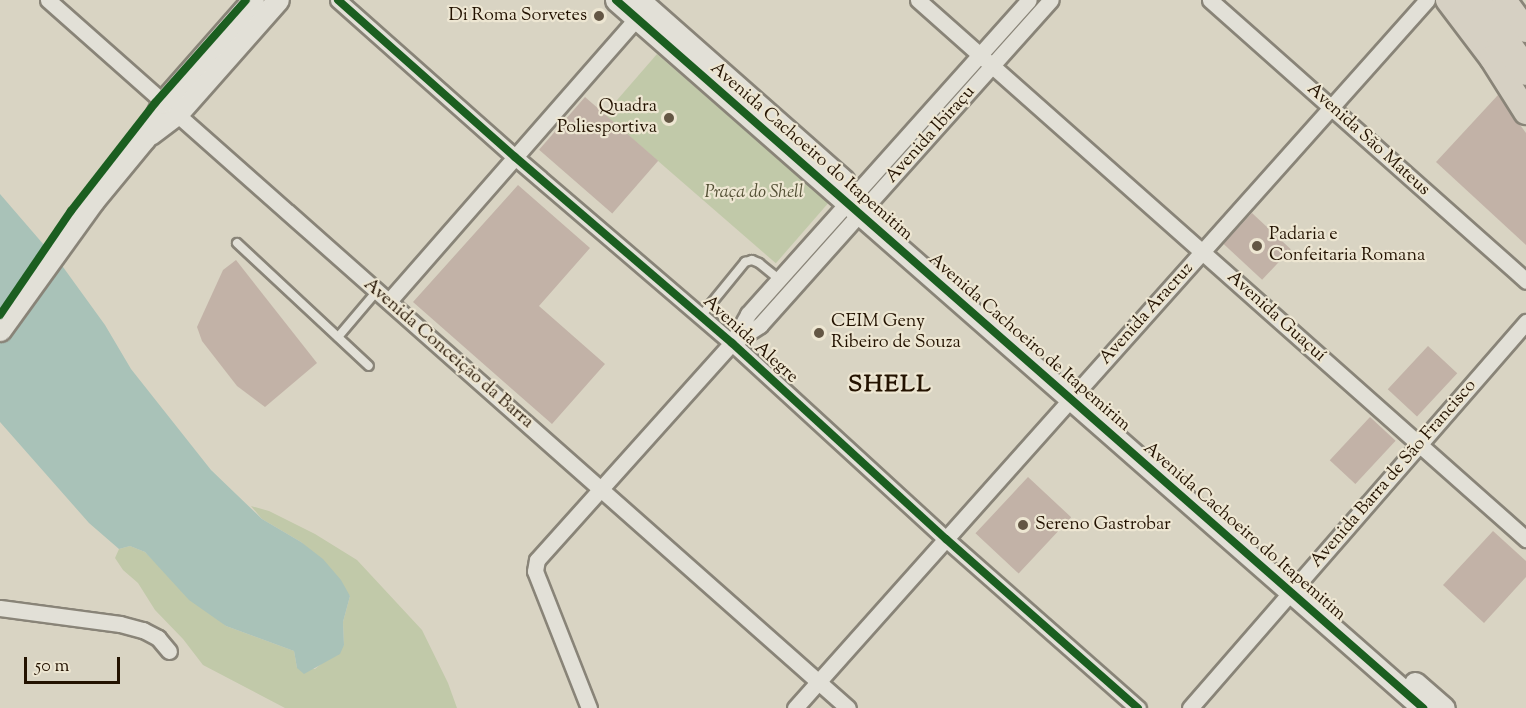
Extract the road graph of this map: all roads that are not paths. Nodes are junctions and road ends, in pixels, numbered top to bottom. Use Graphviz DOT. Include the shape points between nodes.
graph roads {
  1 [pos="48,0"];
  2 [pos="253,0"];
  3 [pos="278,0"];
  4 [pos="338,0"];
  5 [pos="616,0"];
  6 [pos="918,0"];
  7 [pos="1029,0"];
  8 [pos="1051,0"];
  9 [pos="1210,0"];
  10 [pos="1427,0"];
  11 [pos="1448,0"];
  12 [pos="1475,0"];
  13 [pos="1504,0"];
  14 [pos="644,6"];
  15 [pos="1526,30"];
  16 [pos="980,55"];
  17 [pos="992,66"];
  18 [pos="1526,71"];
  19 [pos="170,108"];
  20 [pos="1331,108"];
  21 [pos="1526,112"];
  22 [pos="515,158"];
  23 [pos="858,203"];
  24 [pos="237,243"];
  25 [pos="1202,252"];
  26 [pos="779,279"];
  27 [pos="1526,281"];
  28 [pos="383,296"];
  29 [pos="700,316"];
  30 [pos="1526,322"];
  31 [pos="0,330"];
  32 [pos="338,337"];
  33 [pos="732,343"];
  34 [pos="369,366"];
  35 [pos="1076,394"];
  36 [pos="1419,444"];
  37 [pos="599,488"];
  38 [pos="946,539"];
  39 [pos="1526,539"];
  40 [pos="1296,587"];
  41 [pos="0,608"];
  42 [pos="169,651"];
  43 [pos="819,682"];
  44 [pos="589,708"];
  45 [pos="795,708"];
  46 [pos="848,708"];
  47 [pos="1138,708"];
  48 [pos="1190,708"];
  49 [pos="1423,708"];
  50 [pos="1444,708"];
  1 -- 19 [label="street, Avenida Conceição da Barra"];
  2 -- 19 [label="street"];
  3 -- 19 [label="street"];
  4 -- 22 [label="street, Avenida Alegre"];
  5 -- 14 [label="street, Avenida Cachoeiro de Itapemirim"];
  6 -- 16 [label="street, Avenida Guaçuí"];
  7 -- 16 [label="street, Avenida Ibiraçu"];
  8 -- 17 [label="street, Avenida Ibiraçu"];
  9 -- 20 [label="street, Avenida São Mateus"];
  10 -- 20 [label="street, Avenida Aracruz"];
  11 -- 21 [label="main road"];
  12 -- 18 [label="highway"];
  13 -- 15 [label="main road"];
  14 -- 22 [label="street"];
  14 -- 23 [label="street, Avenida Cachoeiro de Itapemirim"];
  16 -- 17 [label="street, Avenida Guaçuí"];
  16 -- 23 [label="street, Avenida Ibiraçu"];
  17 -- 23 [label="street, Avenida Ibiraçu"];
  17 -- 25 [label="street, Avenida Guaçuí"];
  19 -- 28 [label="street, Avenida Conceição da Barra"];
  19 -- 31 [label="street" via="93,201"];
  20 -- 25 [label="street, Avenida Aracruz"];
  20 -- 27 [label="street, Avenida São Mateus"];
  22 -- 28 [label="street"];
  22 -- 29 [label="street, Avenida Alegre"];
  23 -- 26 [label="street, Avenida Ibiraçu"];
  23 -- 33 [label="street, Avenida Ibiraçu" via="760,325"];
  23 -- 35 [label="street, Avenida Cachoeiro de Itapemirim"];
  24 -- 32 [label="lane"];
  25 -- 35 [label="street, Avenida Aracruz"];
  25 -- 36 [label="street, Avenida Guaçuí"];
  26 -- 29 [label="lane" via="759,263 745,262"];
  26 -- 33 [label="street, Avenida Ibiraçu" via="748,314"];
  28 -- 32 [label="lane"];
  28 -- 37 [label="street, Avenida Conceição da Barra"];
  29 -- 33 [label="street, Avenida Alegre"];
  30 -- 36 [label="street, Avenida Barra de São Francisco"];
  32 -- 34 [label="lane"];
  33 -- 37 [label="street, Avenida Ibiraçu"];
  33 -- 38 [label="street, Avenida Alegre"];
  35 -- 38 [label="street, Avenida Aracruz"];
  35 -- 40 [label="street, Avenida Cachoeiro de Itapemirim"];
  36 -- 39 [label="street, Avenida Guaçuí"];
  36 -- 40 [label="street, Avenida Barra de São Francisco"];
  37 -- 43 [label="street, Avenida Conceição da Barra"];
  37 -- 44 [label="street, Avenida Ibiraçu" via="535,565"];
  38 -- 43 [label="street, Avenida Aracruz"];
  38 -- 47 [label="street, Avenida Alegre"];
  40 -- 48 [label="street, Avenida Barra de São Francisco"];
  40 -- 49 [label="street, Avenida Cachoeiro de Itapemirim"];
  40 -- 50 [label="street, Avenida Cachoeiro do Itapemitim"];
  41 -- 42 [label="street" via="120,624 150,634"];
  43 -- 45 [label="street, Avenida Aracruz"];
  43 -- 46 [label="street, Avenida Conceição da Barra"];
}
